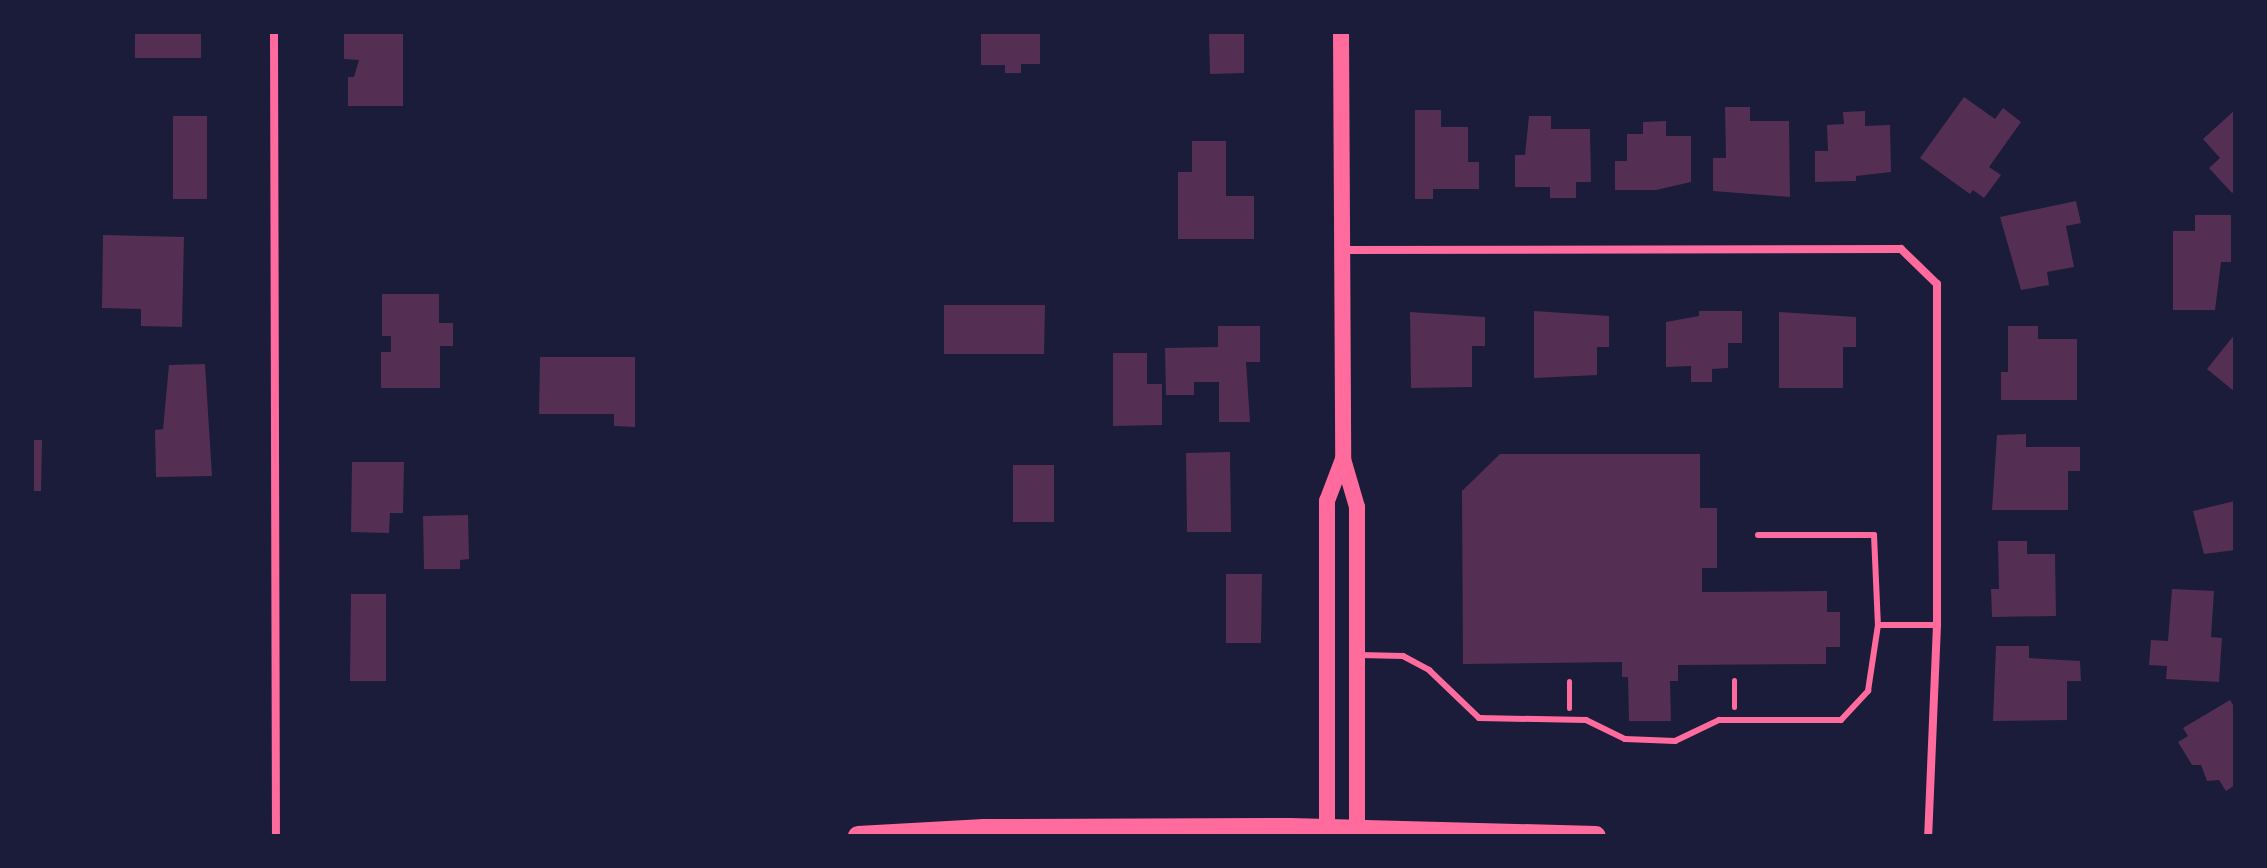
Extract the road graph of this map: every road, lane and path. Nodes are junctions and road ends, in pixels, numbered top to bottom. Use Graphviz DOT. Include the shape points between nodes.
graph roads {
  1 [pos="274,32"];
  2 [pos="1341,32"];
  3 [pos="1341,250"];
  4 [pos="1343,459"];
  5 [pos="1758,535"];
  6 [pos="1878,625"];
  7 [pos="1937,625"];
  8 [pos="1356,655"];
  9 [pos="1734,680"];
  10 [pos="1569,681"];
  11 [pos="1570,720"];
  12 [pos="1735,720"];
  13 [pos="1327,832"];
  14 [pos="1357,832"];
  15 [pos="276,836"];
  16 [pos="858,836"];
  17 [pos="1596,836"];
  18 [pos="1928,836"];
  1 -- 15 [label="street"];
  2 -- 3 [label="main road"];
  3 -- 4 [label="main road"];
  3 -- 7 [label="street" via="1901,249 1937,284"];
  4 -- 8 [label="main road" via="1357,507"];
  4 -- 13 [label="main road" via="1327,501"];
  5 -- 6 [label="lane" via="1874,535"];
  6 -- 7 [label="lane"];
  6 -- 12 [label="lane" via="1868,691 1841,720"];
  7 -- 18 [label="street"];
  8 -- 11 [label="lane" via="1403,656 1429,670 1479,718"];
  8 -- 14 [label="main road"];
  9 -- 12 [label="path"];
  10 -- 11 [label="path"];
  11 -- 12 [label="lane" via="1586,720 1625,739 1675,741 1719,720"];
  13 -- 14 [label="main road"];
  13 -- 16 [label="main road" via="984,829"];
  14 -- 17 [label="main road"];
}
